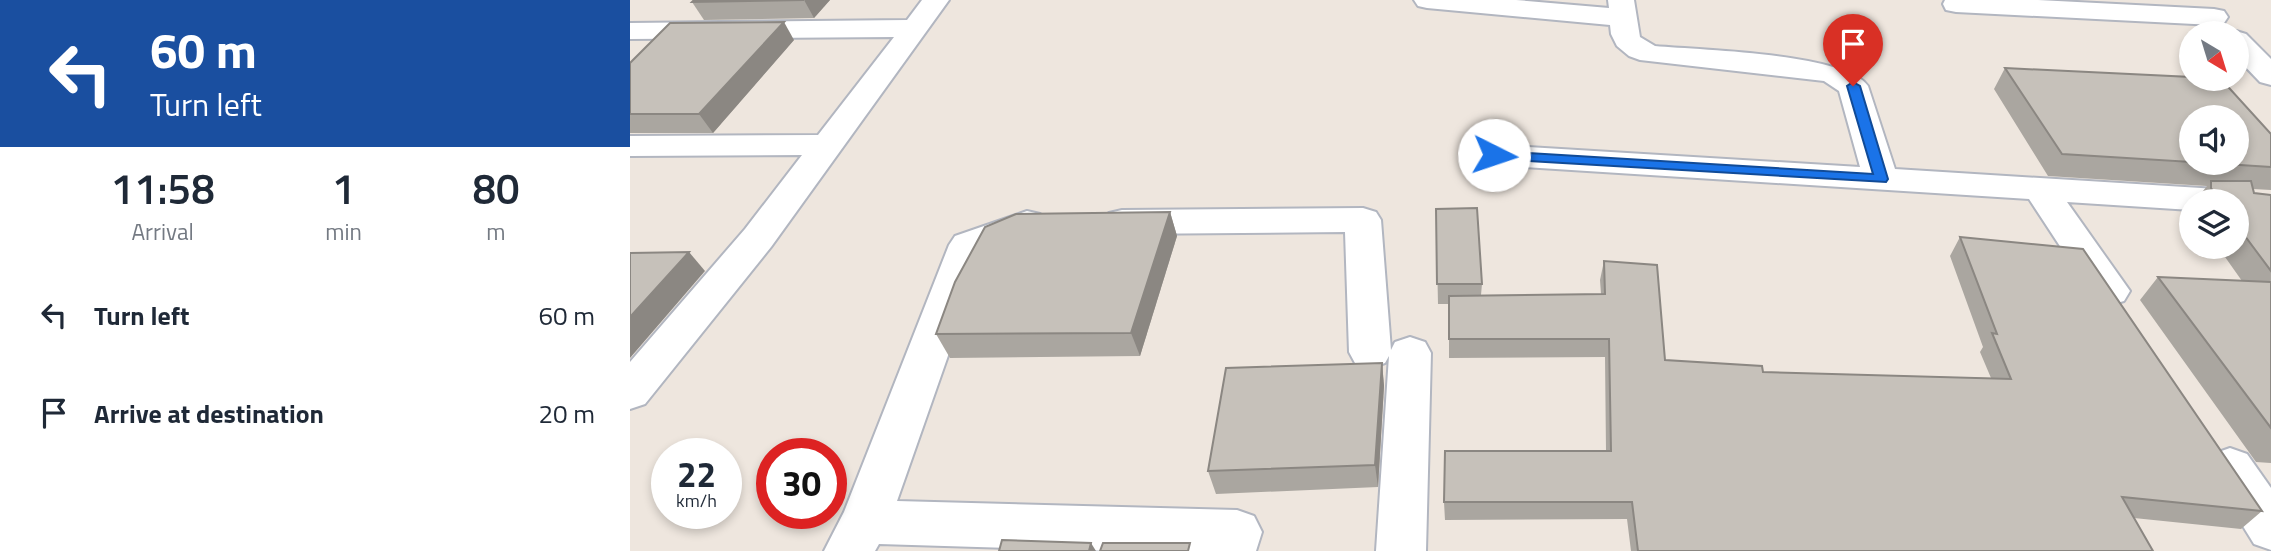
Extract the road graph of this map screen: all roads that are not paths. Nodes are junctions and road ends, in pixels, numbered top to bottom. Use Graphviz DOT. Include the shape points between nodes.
graph roads {
  1 [pos="936,0"];
  2 [pos="1427,0"];
  3 [pos="1956,4"];
  4 [pos="1623,9"];
  5 [pos="2214,17"];
  6 [pos="915,28"];
  7 [pos="630,31"];
  8 [pos="2249,53"];
  9 [pos="2271,76"];
  10 [pos="827,145"];
  11 [pos="630,146"];
  12 [pos="1494,155"];
  13 [pos="1881,179"];
  14 [pos="2040,189"];
  15 [pos="2179,198"];
  16 [pos="2132,325"];
  17 [pos="630,392"];
  18 [pos="2209,438"];
  19 [pos="2271,528"];
  20 [pos="857,536"];
  21 [pos="1231,551"];
  22 [pos="1401,551"];
  1 -- 6 [label="street"];
  2 -- 4 [label="street"];
  3 -- 5 [label="street"];
  4 -- 13 [label="street" via="1624,37 1632,49 1812,70 1835,75 1853,86"];
  6 -- 7 [label="street"];
  6 -- 10 [label="street"];
  8 -- 9 [label="street"];
  10 -- 11 [label="street"];
  10 -- 17 [label="street"];
  12 -- 13 [label="street"];
  13 -- 14 [label="street"];
  14 -- 15 [label="street"];
  14 -- 16 [label="street"];
  18 -- 19 [label="street"];
  20 -- 21 [label="street" via="1237,532"];
  20 -- 22 [label="street" via="968,245 1021,223 1363,220 1390,352"];
}
